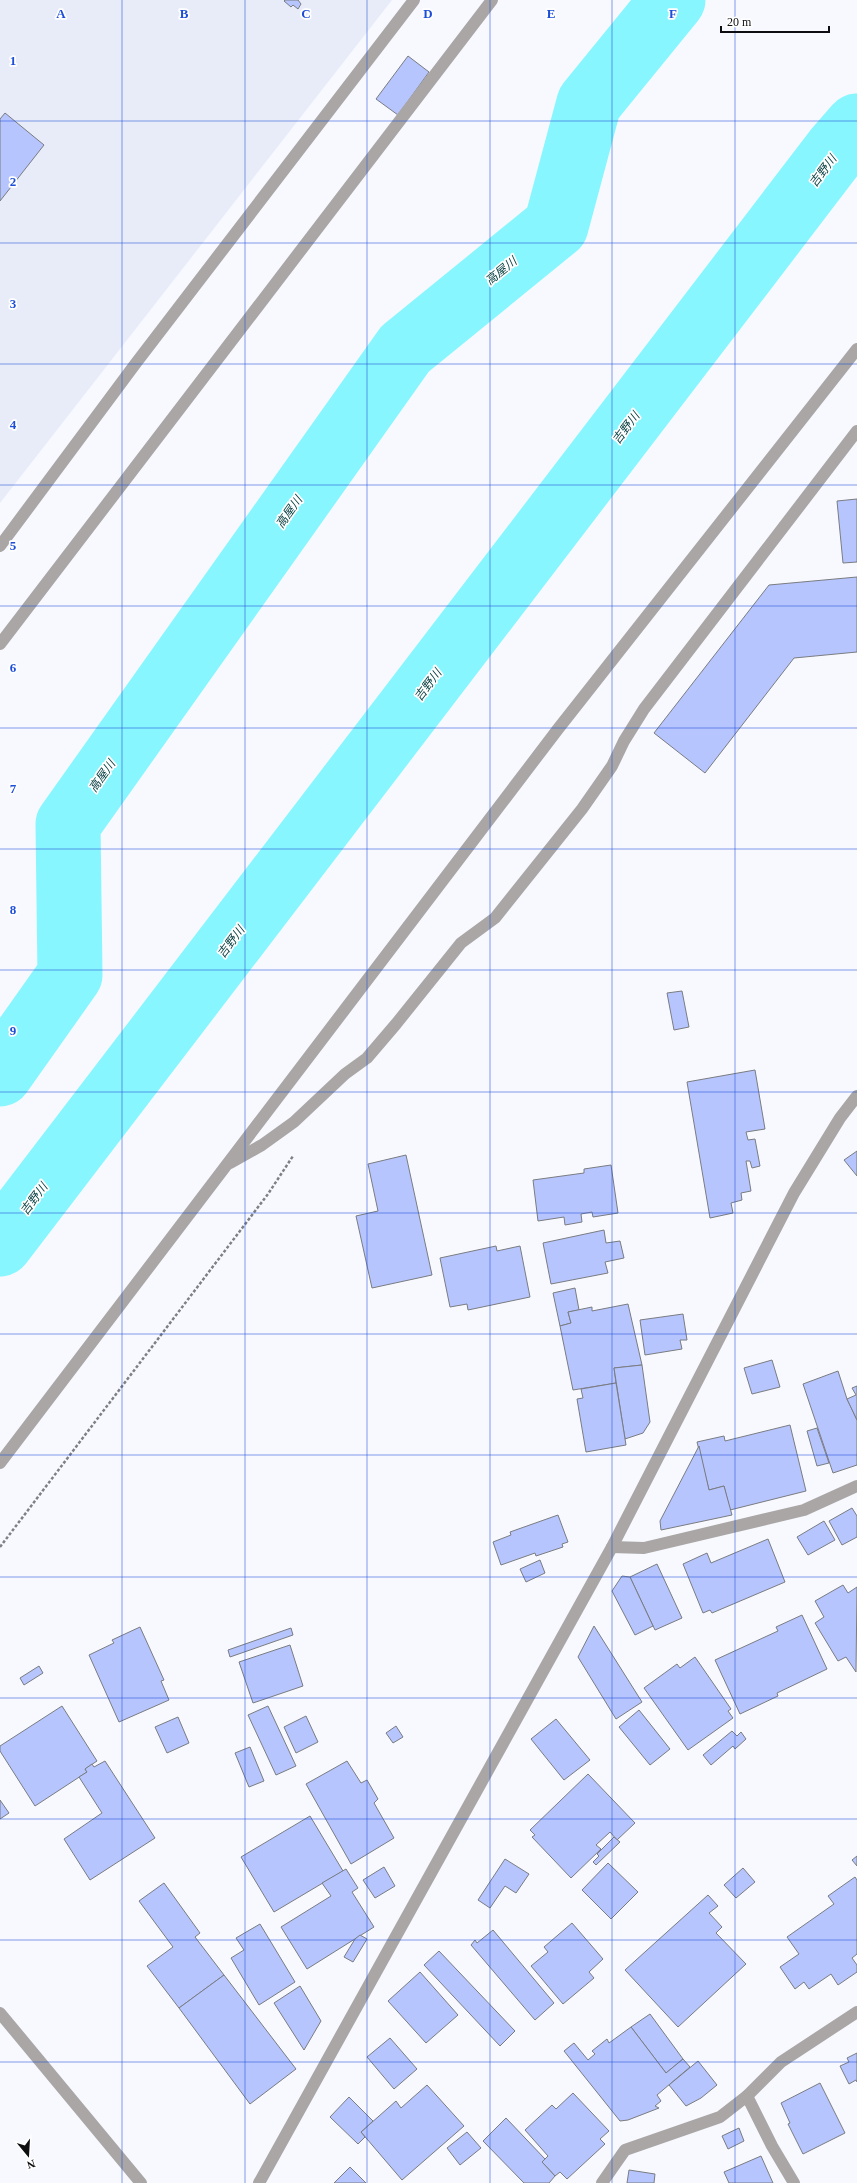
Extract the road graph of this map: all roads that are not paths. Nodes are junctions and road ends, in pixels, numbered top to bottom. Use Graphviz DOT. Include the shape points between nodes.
graph roads {
  1 [pos="414,0"];
  2 [pos="492,0"];
  3 [pos="857,349"];
  4 [pos="857,431"];
  5 [pos="0,546"];
  6 [pos="0,644"];
  7 [pos="857,1096"];
  8 [pos="225,1166"];
  9 [pos="0,1463"];
  10 [pos="857,1486"];
  11 [pos="612,1547"];
  12 [pos="857,2012"];
  13 [pos="0,2013"];
  14 [pos="746,2096"];
  15 [pos="141,2183"];
  16 [pos="259,2183"];
  17 [pos="602,2183"];
  18 [pos="794,2183"];
  1 -- 5 [label="street" via="136,363"];
  2 -- 6 [label="street"];
  3 -- 8 [label="street" via="558,729"];
  4 -- 8 [label="street" via="644,708 612,766 582,810 495,918 461,943 367,1058 345,1074 294,1122 262,1145"];
  7 -- 11 [label="street" via="840,1118 794,1193"];
  8 -- 9 [label="street"];
  10 -- 11 [label="street" via="804,1510 644,1548"];
  11 -- 16 [label="street"];
  12 -- 14 [label="street" via="781,2062"];
  13 -- 15 [label="street"];
  14 -- 17 [label="street" via="720,2117 625,2150"];
  14 -- 18 [label="street"];
}
